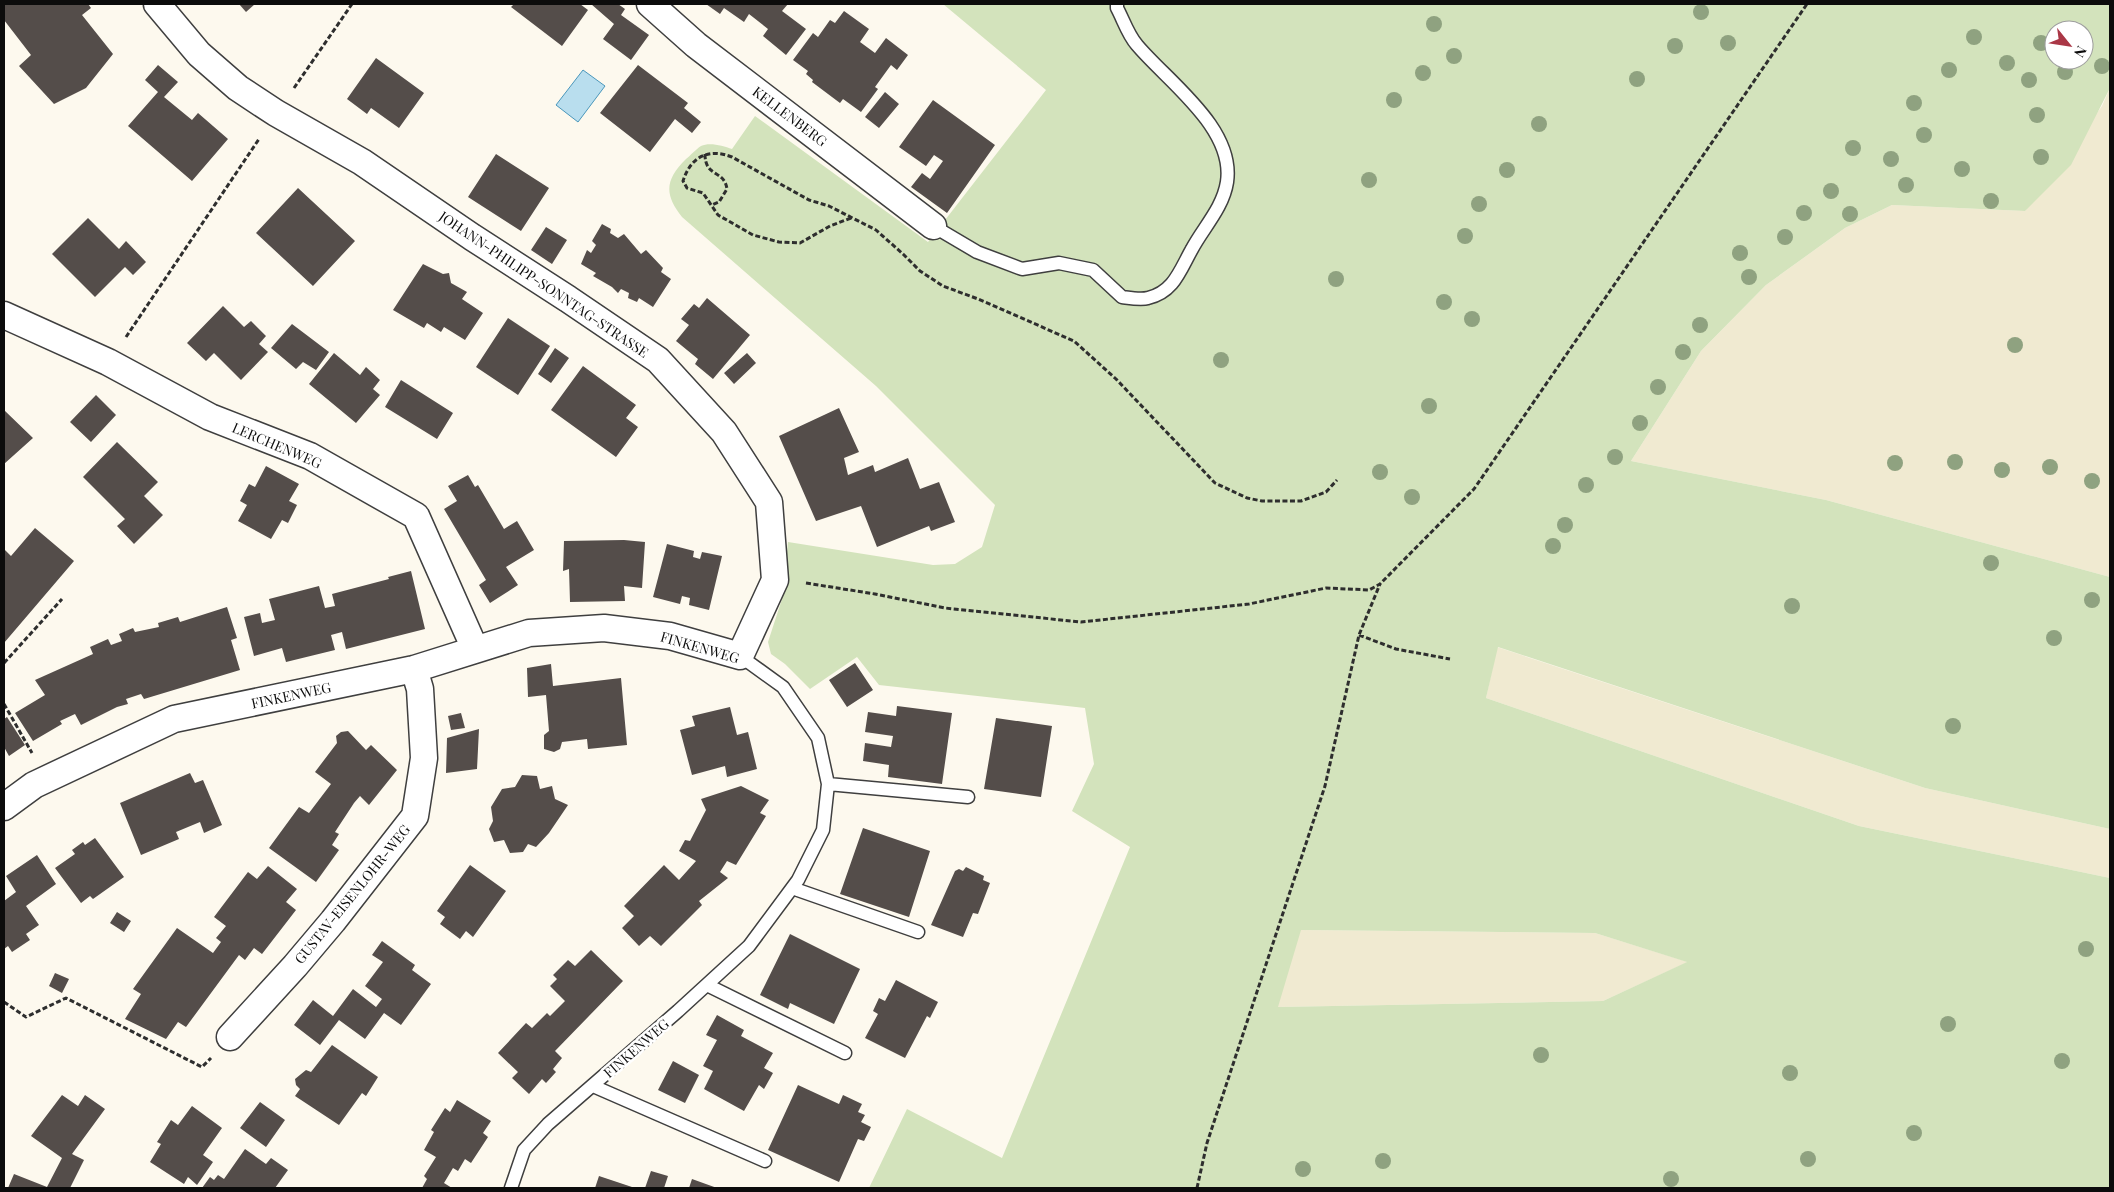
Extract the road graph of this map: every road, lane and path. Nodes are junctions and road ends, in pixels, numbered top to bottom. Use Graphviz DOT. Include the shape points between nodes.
graph roads {
  1 [pos="157,4"];
  2 [pos="352,4"];
  3 [pos="650,4"];
  4 [pos="1117,4"];
  5 [pos="1807,4"];
  6 [pos="276,114"];
  7 [pos="705,154"];
  8 [pos="712,205"];
  9 [pos="851,218"];
  10 [pos="933,226"];
  11 [pos="4,315"];
  12 [pos="108,362"];
  13 [pos="1337,480"];
  14 [pos="775,580"];
  15 [pos="1380,584"];
  16 [pos="62,599"];
  17 [pos="1359,635"];
  18 [pos="474,649"];
  19 [pos="740,656"];
  20 [pos="1450,659"];
  21 [pos="4,663"];
  22 [pos="414,669"];
  23 [pos="4,704"];
  24 [pos="46,779"];
  25 [pos="828,784"];
  26 [pos="968,797"];
  27 [pos="4,807"];
  28 [pos="792,888"];
  29 [pos="918,932"];
  30 [pos="707,985"];
  31 [pos="4,1002"];
  32 [pos="230,1037"];
  33 [pos="845,1053"];
  34 [pos="593,1086"];
  35 [pos="765,1161"];
  36 [pos="512,1188"];
  37 [pos="1198,1188"];
  1 -- 6 [label="street, JOHANN-PHILIPP-SONNTAG-STRASSE" via="199,54 238,88"];
  2 -- 6 [label="path"];
  3 -- 10 [label="street, KELLENBERG" via="696,45"];
  4 -- 10 [label="lane" via="1136,43 1209,124 1228,162 1226,184 1215,213 1170,288 1148,298 1122,298 1093,270 1060,263 1022,269 978,252"];
  5 -- 15 [label="path" via="1474,489"];
  6 -- 12 [label="path"];
  6 -- 14 [label="street, JOHANN-PHILIPP-SONNTAG-STRASSE" via="362,162 658,360 724,432 769,502"];
  7 -- 8 [label="path" via="707,167 722,178 727,189 719,202"];
  7 -- 8 [label="path" via="691,166 684,181 687,188 703,193"];
  7 -- 9 [label="path" via="720,153 732,157 809,200"];
  8 -- 9 [label="path" via="718,215 753,235 779,242 800,242"];
  9 -- 13 [label="path" via="876,230 920,271 943,286 1074,341 1116,378 1215,483 1247,498 1301,501 1326,492"];
  11 -- 12 [label="street, LERCHENWEG"];
  12 -- 18 [label="street, LERCHENWEG" via="210,417 310,456 416,516"];
  14 -- 15 [label="path" via="866,592 945,608 1082,622 1249,604 1326,588 1369,590"];
  14 -- 19 [label="street, JOHANN-PHILIPP-SONNTAG-STRASSE"];
  15 -- 17 [label="path"];
  16 -- 21 [label="path"];
  17 -- 20 [label="path" via="1396,649"];
  17 -- 37 [label="path" via="1325,786 1207,1143"];
  18 -- 19 [label="street, FINKENWEG" via="529,633 604,628 670,636"];
  18 -- 22 [label="street, FINKENWEG"];
  19 -- 25 [label="lane, FINKENWEG" via="783,687 803,716 818,738"];
  22 -- 24 [label="street, FINKENWEG" via="174,719"];
  22 -- 32 [label="street, GUSTAV-EISENLOHR-WEG" via="420,689 424,758 415,816 320,936"];
  23 -- 24 [label="path"];
  24 -- 27 [label="street, FINKENWEG"];
  25 -- 26 [label="lane"];
  25 -- 28 [label="lane, FINKENWEG" via="823,830"];
  28 -- 29 [label="lane"];
  28 -- 30 [label="lane, FINKENWEG" via="749,946"];
  30 -- 33 [label="lane"];
  30 -- 34 [label="lane, FINKENWEG"];
  31 -- 32 [label="path" via="26,1017 66,998 202,1067"];
  34 -- 35 [label="lane"];
  34 -- 36 [label="lane, FINKENWEG" via="548,1124 524,1150"];
}
